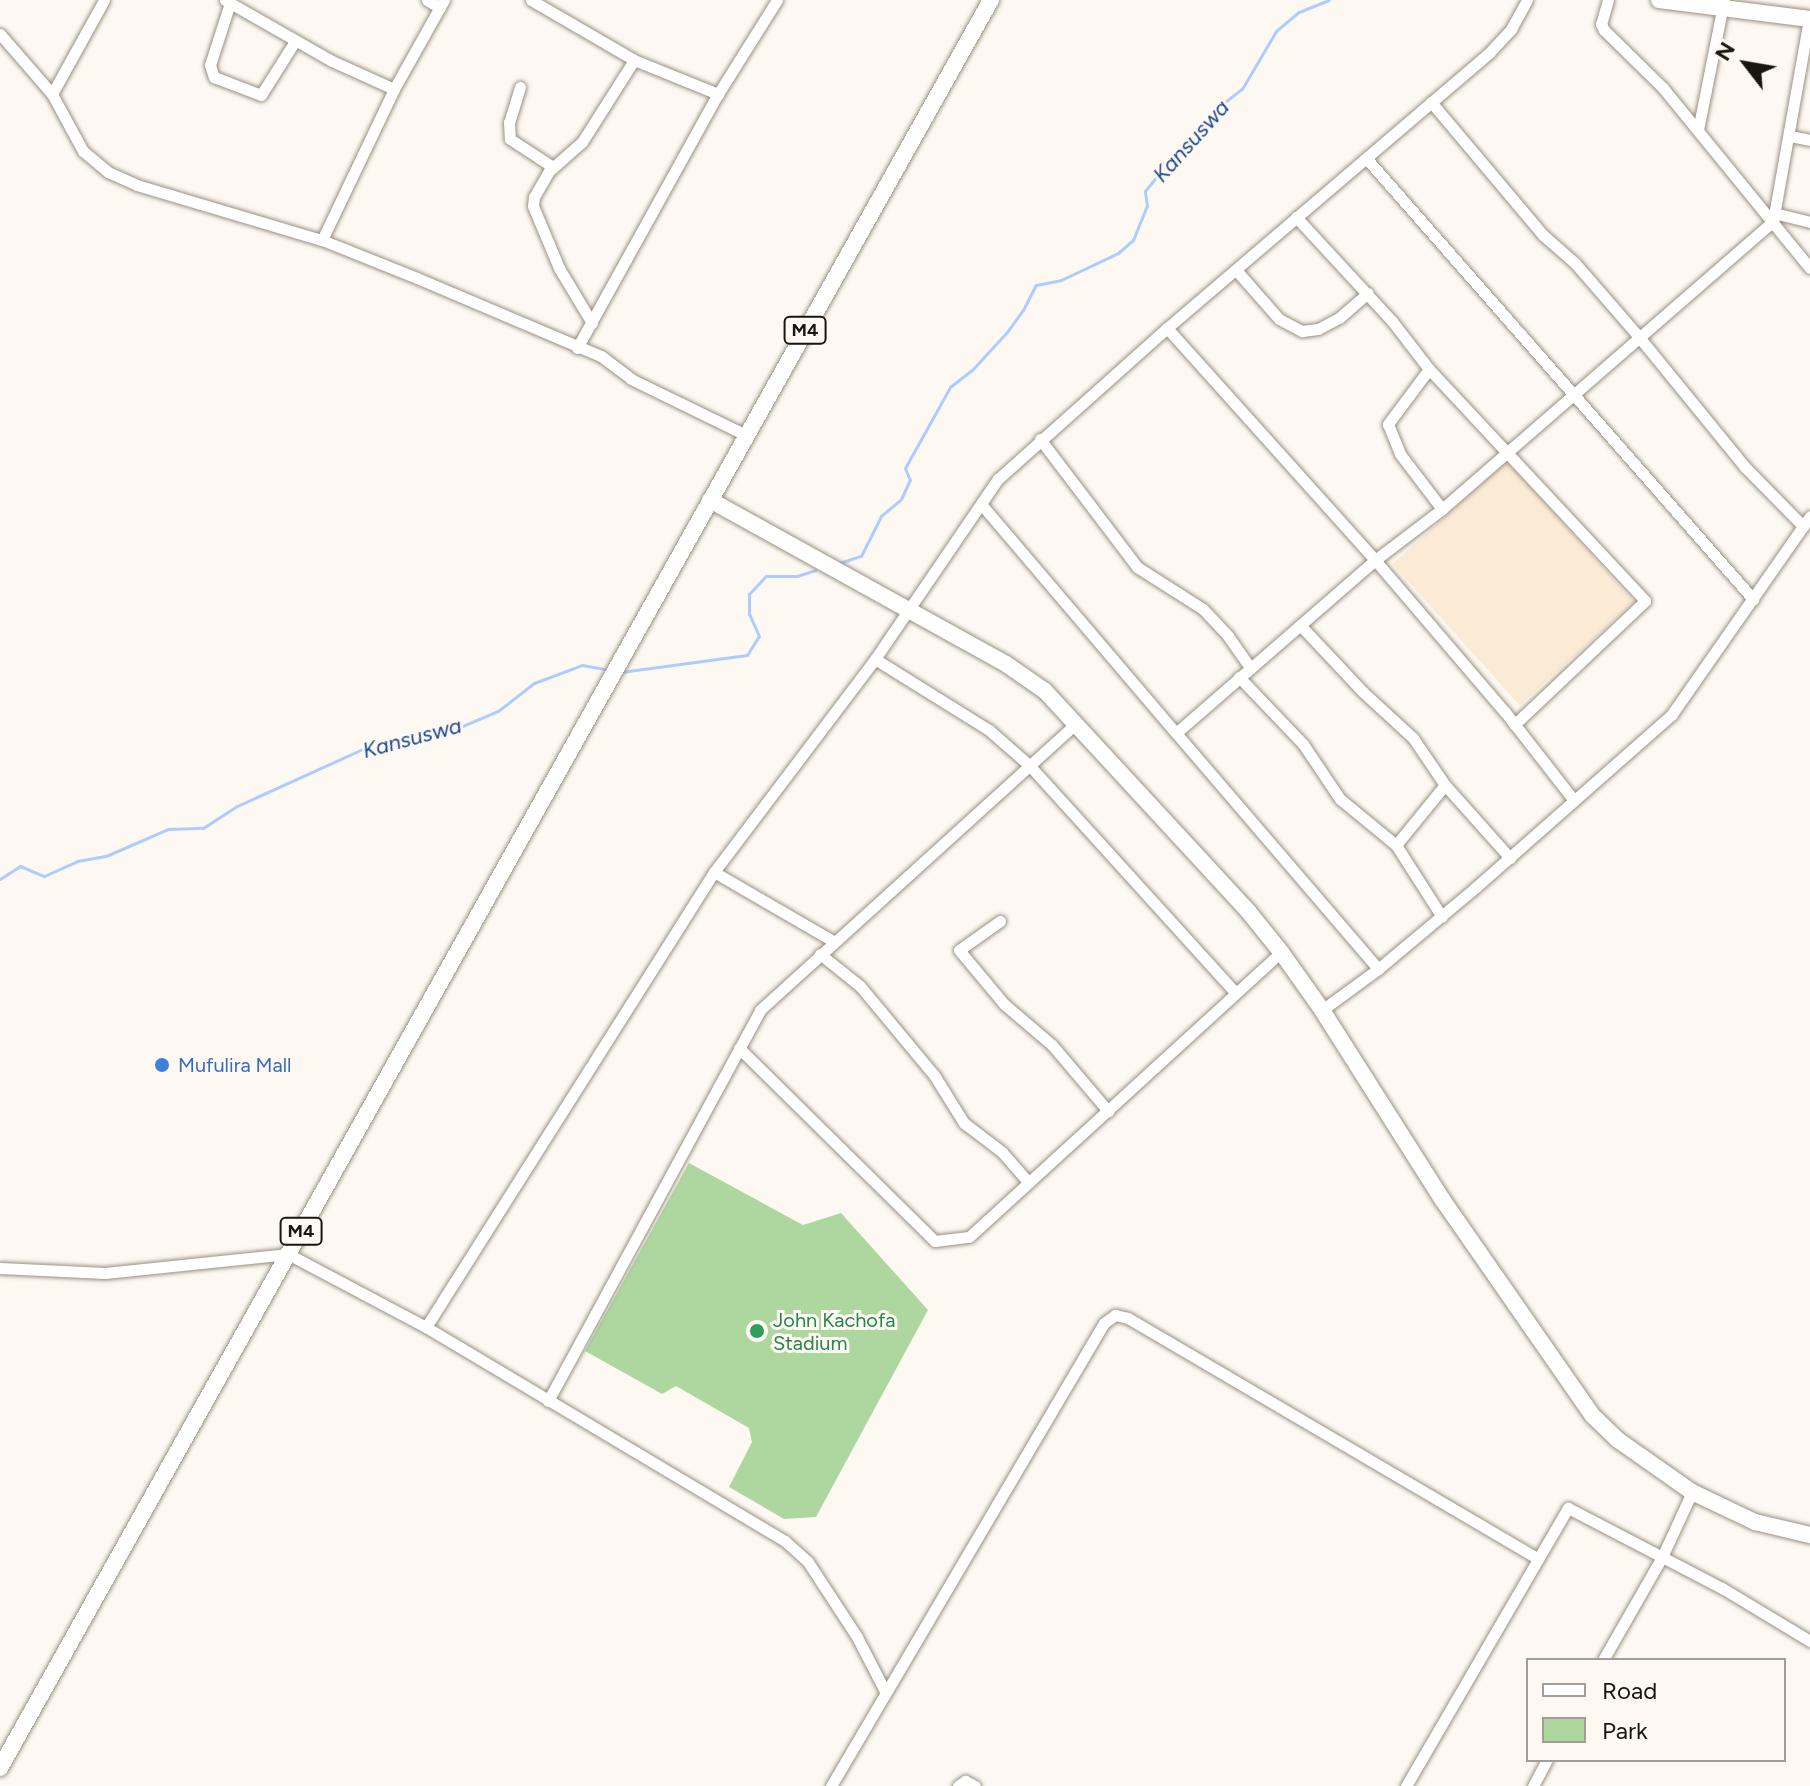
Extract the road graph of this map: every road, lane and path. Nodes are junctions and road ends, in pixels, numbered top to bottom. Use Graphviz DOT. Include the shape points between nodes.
graph roads {
  1 [pos="104,0"];
  2 [pos="427,0"];
  3 [pos="531,0"];
  4 [pos="777,0"];
  5 [pos="991,0"];
  6 [pos="1527,0"];
  7 [pos="1608,0"];
  8 [pos="1659,0"];
  9 [pos="227,2"];
  10 [pos="442,4"];
  11 [pos="1723,4"];
  12 [pos="1809,19"];
  13 [pos="0,34"];
  14 [pos="295,41"];
  15 [pos="634,60"];
  16 [pos="520,87"];
  17 [pos="394,89"];
  18 [pos="52,94"];
  19 [pos="718,94"];
  20 [pos="1431,102"];
  21 [pos="1698,130"];
  22 [pos="1790,136"];
  23 [pos="1810,140"];
  24 [pos="1366,158"];
  25 [pos="553,167"];
  26 [pos="1296,217"];
  27 [pos="1773,217"];
  28 [pos="1810,222"];
  29 [pos="322,240"];
  30 [pos="1810,268"];
  31 [pos="1236,270"];
  32 [pos="1368,293"];
  33 [pos="592,323"];
  34 [pos="1167,328"];
  35 [pos="1639,337"];
  36 [pos="577,348"];
  37 [pos="1429,369"];
  38 [pos="1571,396"];
  39 [pos="746,435"];
  40 [pos="1040,439"];
  41 [pos="1504,452"];
  42 [pos="710,500"];
  43 [pos="981,504"];
  44 [pos="1442,509"];
  45 [pos="1807,521"];
  46 [pos="1375,560"];
  47 [pos="1753,599"];
  48 [pos="906,610"];
  49 [pos="1300,625"];
  50 [pos="875,659"];
  51 [pos="1250,668"];
  52 [pos="1239,677"];
  53 [pos="1077,723"];
  54 [pos="1514,725"];
  55 [pos="1176,733"];
  56 [pos="1029,765"];
  57 [pos="1445,785"];
  58 [pos="1573,799"];
  59 [pos="1396,845"];
  60 [pos="1510,858"];
  61 [pos="714,872"];
  62 [pos="1442,917"];
  63 [pos="1000,921"];
  64 [pos="833,941"];
  65 [pos="1281,952"];
  66 [pos="820,954"];
  67 [pos="1378,969"];
  68 [pos="1235,992"];
  69 [pos="1322,1010"];
  70 [pos="739,1048"];
  71 [pos="1108,1111"];
  72 [pos="1028,1182"];
  73 [pos="288,1254"];
  74 [pos="0,1268"];
  75 [pos="426,1327"];
  76 [pos="548,1401"];
  77 [pos="1692,1492"];
  78 [pos="1810,1535"];
  79 [pos="1536,1557"];
  80 [pos="1662,1557"];
  81 [pos="1810,1641"];
  82 [pos="1604,1658"];
  83 [pos="885,1691"];
  84 [pos="1546,1762"];
  85 [pos="0,1768"];
  86 [pos="831,1786"];
  87 [pos="958,1786"];
  88 [pos="975,1786"];
  89 [pos="1406,1786"];
  90 [pos="1533,1786"];
  1 -- 18 [label="street"];
  2 -- 10 [label="street"];
  3 -- 15 [label="street"];
  4 -- 19 [label="street"];
  5 -- 39 [label="main road, M4"];
  6 -- 20 [label="street" via="1502,40"];
  7 -- 21 [label="street" via="1602,27"];
  8 -- 11 [label="main road"];
  9 -- 14 [label="street"];
  9 -- 14 [label="street" via="210,65 214,77 261,95"];
  10 -- 17 [label="street"];
  11 -- 12 [label="main road"];
  11 -- 21 [label="street"];
  12 -- 22 [label="street"];
  13 -- 18 [label="street"];
  14 -- 17 [label="street"];
  15 -- 19 [label="street"];
  15 -- 25 [label="street" via="582,142"];
  16 -- 25 [label="street" via="509,122 510,139"];
  17 -- 29 [label="street"];
  18 -- 29 [label="street" via="83,151 108,172"];
  19 -- 33 [label="street"];
  20 -- 24 [label="street"];
  20 -- 35 [label="street" via="1543,235 1575,263"];
  21 -- 27 [label="street"];
  22 -- 23 [label="street"];
  22 -- 27 [label="street"];
  24 -- 26 [label="street"];
  24 -- 38 [label="street"];
  25 -- 33 [label="street" via="533,206 575,300"];
  26 -- 31 [label="street"];
  26 -- 32 [label="street"];
  27 -- 28 [label="street"];
  27 -- 30 [label="street"];
  27 -- 35 [label="street"];
  29 -- 36 [label="street"];
  31 -- 32 [label="street" via="1279,319 1302,331 1339,318"];
  31 -- 34 [label="street"];
  32 -- 37 [label="street"];
  33 -- 36 [label="street"];
  34 -- 40 [label="street"];
  34 -- 46 [label="street"];
  35 -- 38 [label="street"];
  35 -- 45 [label="street" via="1745,467"];
  36 -- 39 [label="street"];
  37 -- 41 [label="street"];
  37 -- 44 [label="street" via="1388,424 1400,454"];
  38 -- 41 [label="street"];
  38 -- 47 [label="street"];
  39 -- 42 [label="main road, M4"];
  40 -- 43 [label="street" via="1006,470"];
  40 -- 51 [label="street" via="1137,567 1203,609"];
  41 -- 44 [label="street"];
  41 -- 54 [label="street" via="1645,601"];
  42 -- 48 [label="main road"];
  42 -- 73 [label="main road, M4"];
  43 -- 48 [label="street"];
  43 -- 55 [label="street"];
  44 -- 46 [label="street"];
  45 -- 47 [label="street"];
  46 -- 49 [label="street"];
  46 -- 54 [label="street"];
  47 -- 58 [label="street" via="1672,714"];
  48 -- 50 [label="street"];
  48 -- 53 [label="main road" via="1027,678"];
  49 -- 51 [label="street"];
  49 -- 57 [label="street" via="1413,738"];
  50 -- 56 [label="street" via="989,730"];
  50 -- 61 [label="street"];
  51 -- 52 [label="street"];
  52 -- 55 [label="street"];
  52 -- 59 [label="street" via="1303,744 1348,807"];
  53 -- 56 [label="street"];
  53 -- 65 [label="main road"];
  54 -- 58 [label="street"];
  55 -- 67 [label="street"];
  56 -- 64 [label="street"];
  56 -- 68 [label="street"];
  57 -- 59 [label="street"];
  57 -- 60 [label="street"];
  58 -- 60 [label="street"];
  59 -- 62 [label="street"];
  60 -- 62 [label="street"];
  61 -- 64 [label="street"];
  61 -- 75 [label="street"];
  62 -- 67 [label="street"];
  63 -- 71 [label="street" via="959,950"];
  64 -- 66 [label="street"];
  65 -- 68 [label="street"];
  65 -- 69 [label="main road"];
  66 -- 70 [label="street" via="760,1010"];
  66 -- 72 [label="street" via="865,991 934,1075 964,1123 1002,1152"];
  67 -- 69 [label="street"];
  68 -- 71 [label="street"];
  69 -- 77 [label="main road" via="1565,1382 1618,1440"];
  70 -- 72 [label="street" via="935,1241 969,1237"];
  70 -- 76 [label="street"];
  71 -- 72 [label="street"];
  73 -- 74 [label="street" via="105,1273"];
  73 -- 75 [label="street"];
  73 -- 85 [label="main road, M4"];
  75 -- 76 [label="street"];
  76 -- 83 [label="street" via="798,1550 857,1637"];
  77 -- 78 [label="main road" via="1755,1522"];
  77 -- 80 [label="street"];
  79 -- 80 [label="street" via="1564,1511 1572,1507"];
  79 -- 83 [label="street" via="1115,1315 1104,1323"];
  79 -- 89 [label="street"];
  80 -- 81 [label="street"];
  80 -- 82 [label="street"];
  83 -- 86 [label="street"];
  84 -- 90 [label="street"];
  87 -- 88 [label="street" via="965,1781"];
}
